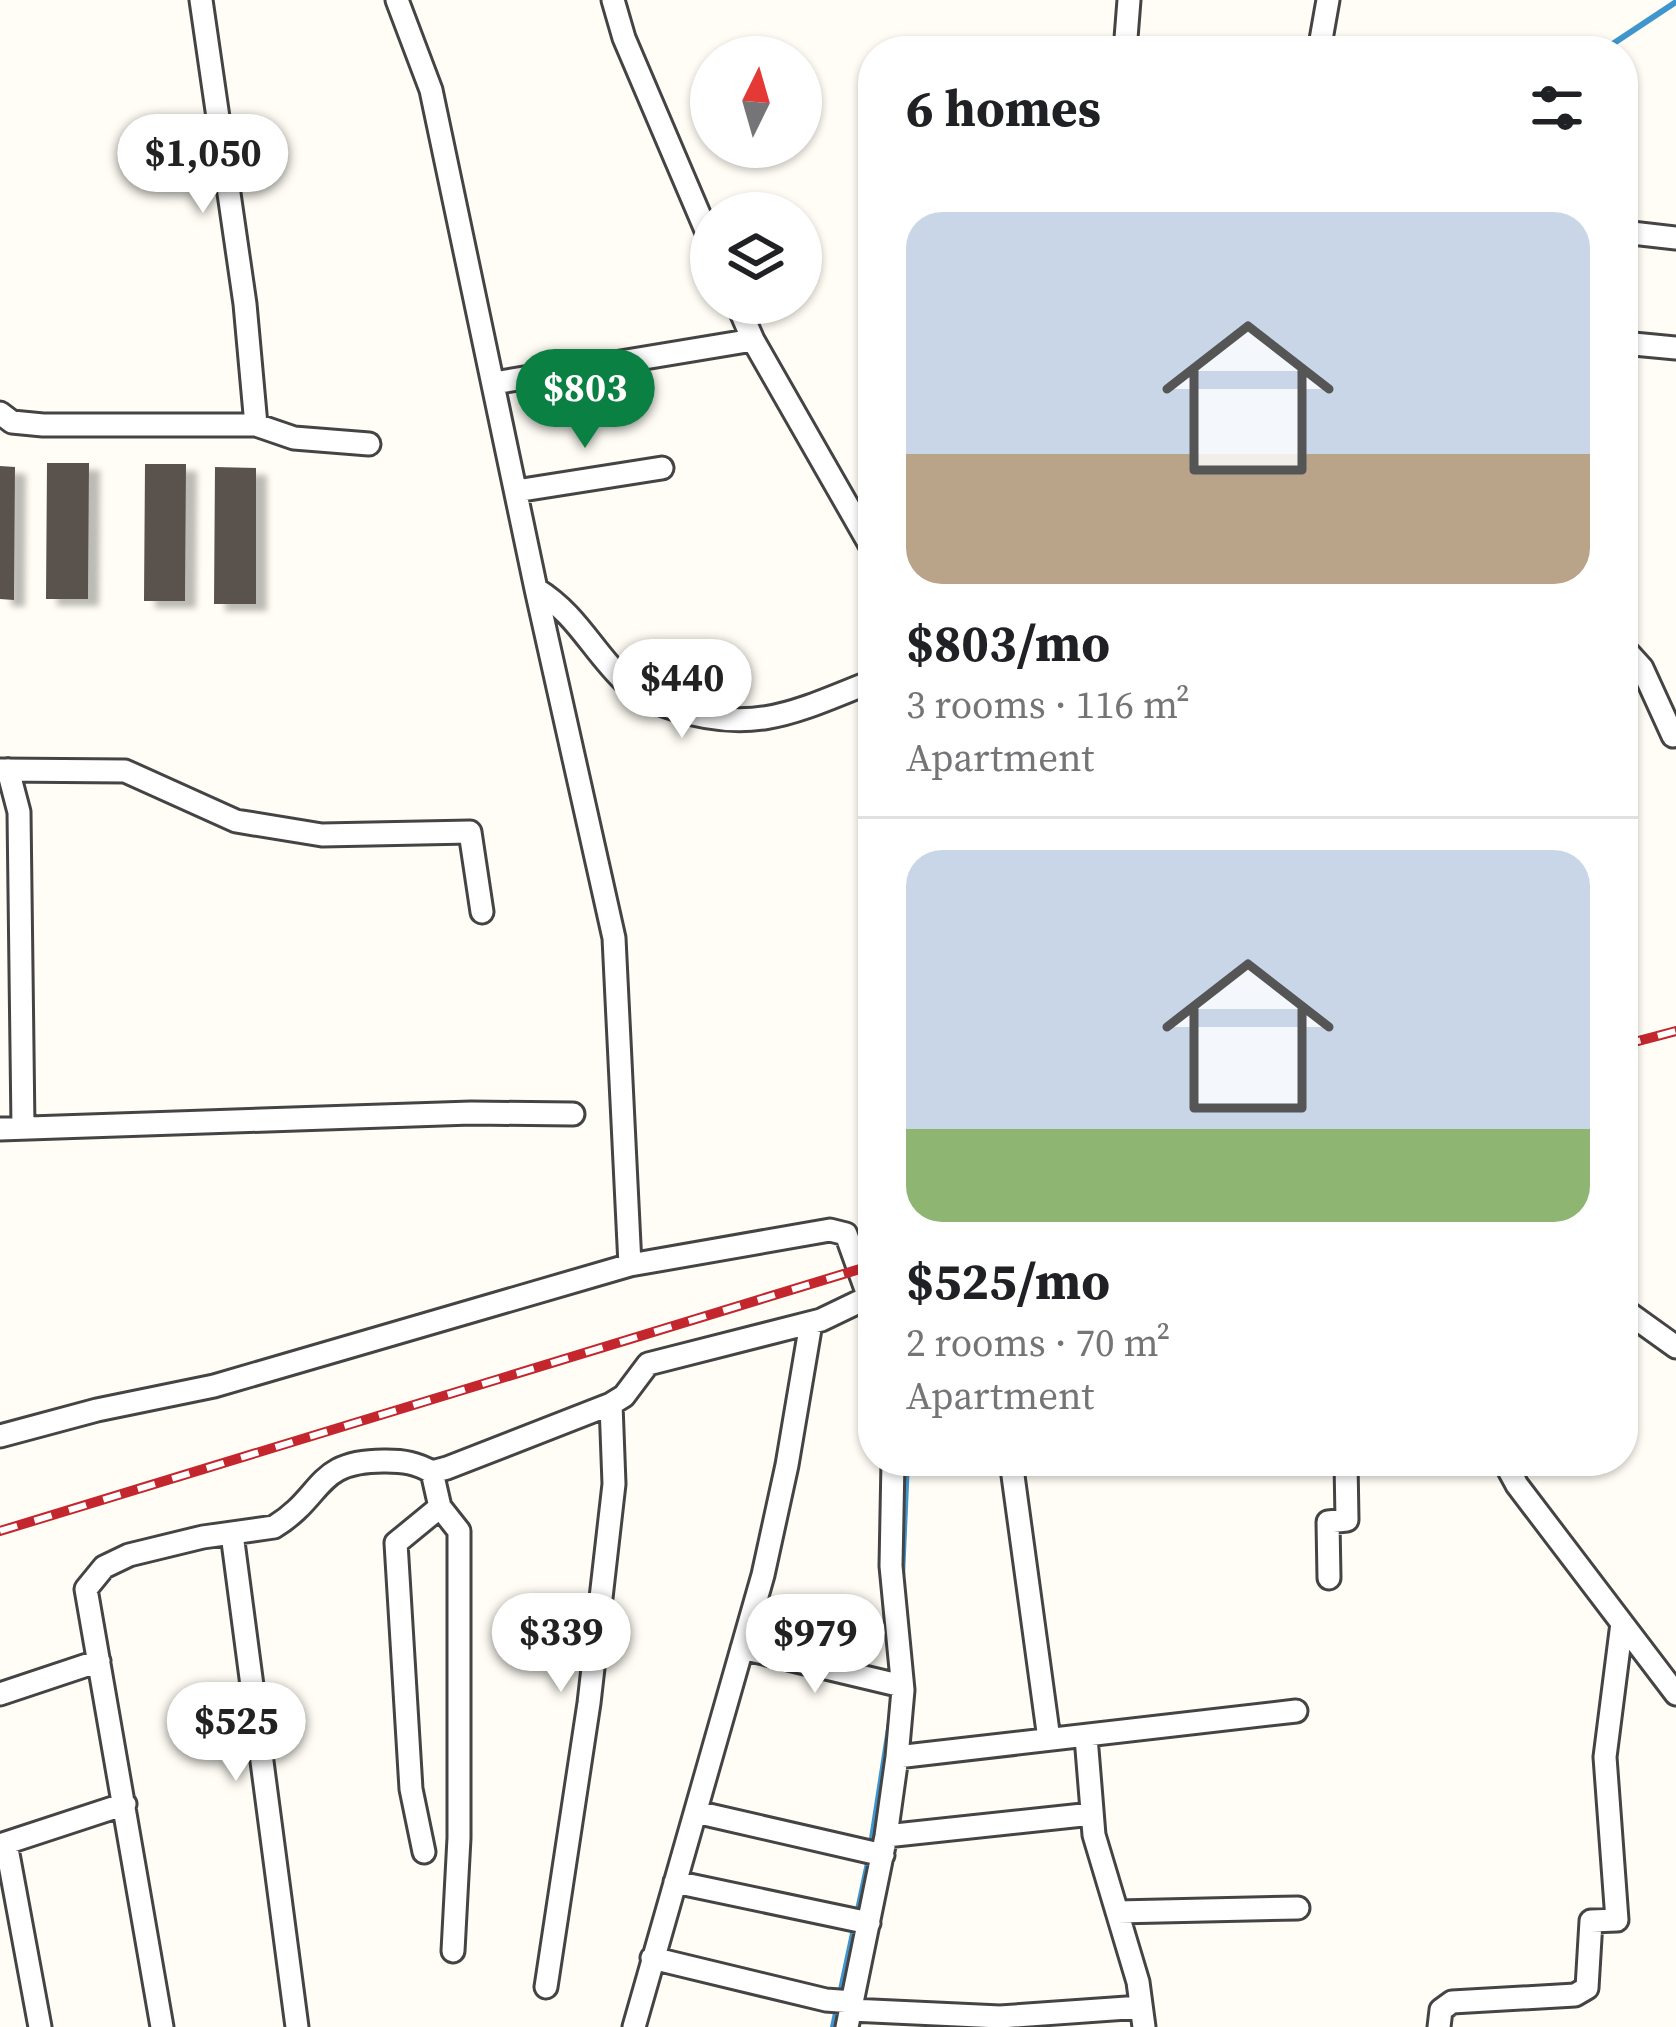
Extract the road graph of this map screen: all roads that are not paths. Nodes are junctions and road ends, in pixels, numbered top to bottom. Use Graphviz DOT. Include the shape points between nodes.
graph roads {
  1 [pos="201,0"];
  2 [pos="397,0"];
  3 [pos="613,0"];
  4 [pos="1129,0"];
  5 [pos="1328,0"];
  6 [pos="1126,36"];
  7 [pos="1322,36"];
  8 [pos="690,193"];
  9 [pos="1638,234"];
  10 [pos="1676,238"];
  11 [pos="746,324"];
  12 [pos="753,340"];
  13 [pos="1638,344"];
  14 [pos="1676,348"];
  15 [pos="494,383"];
  16 [pos="0,413"];
  17 [pos="256,425"];
  18 [pos="369,444"];
  19 [pos="662,468"];
  20 [pos="516,491"];
  21 [pos="858,524"];
  22 [pos="536,590"];
  23 [pos="1638,664"];
  24 [pos="858,687"];
  25 [pos="1672,736"];
  26 [pos="4,770"];
  27 [pos="482,912"];
  28 [pos="573,1114"];
  29 [pos="11,1128"];
  30 [pos="858,1261"];
  31 [pos="630,1265"];
  32 [pos="858,1301"];
  33 [pos="1638,1320"];
  34 [pos="811,1322"];
  35 [pos="1676,1347"];
  36 [pos="611,1404"];
  37 [pos="0,1436"];
  38 [pos="432,1472"];
  39 [pos="893,1476"];
  40 [pos="1013,1476"];
  41 [pos="1346,1476"];
  42 [pos="1512,1476"];
  43 [pos="440,1507"];
  44 [pos="232,1534"];
  45 [pos="1329,1579"];
  46 [pos="1622,1623"];
  47 [pos="742,1648"];
  48 [pos="99,1661"];
  49 [pos="902,1686"];
  50 [pos="0,1694"];
  51 [pos="1676,1694"];
  52 [pos="1296,1711"];
  53 [pos="1085,1737"];
  54 [pos="1049,1739"];
  55 [pos="897,1757"];
  56 [pos="124,1804"];
  57 [pos="696,1812"];
  58 [pos="1092,1814"];
  59 [pos="3,1844"];
  60 [pos="884,1846"];
  61 [pos="424,1852"];
  62 [pos="675,1882"];
  63 [pos="1298,1908"];
  64 [pos="1117,1912"];
  65 [pos="869,1923"];
  66 [pos="453,1952"];
  67 [pos="652,1958"];
  68 [pos="546,1987"];
  69 [pos="850,2013"];
  70 [pos="1143,2017"];
  71 [pos="40,2027"];
  72 [pos="162,2027"];
  73 [pos="297,2027"];
  74 [pos="634,2027"];
  75 [pos="1439,2027"];
  1 -- 17 [label="street"];
  2 -- 15 [label="street" via="431,90"];
  3 -- 8 [label="street"];
  4 -- 6 [label="street"];
  5 -- 7 [label="street"];
  9 -- 10 [label="street"];
  11 -- 12 [label="street"];
  12 -- 15 [label="street"];
  12 -- 21 [label="street"];
  13 -- 14 [label="street"];
  15 -- 20 [label="street"];
  16 -- 17 [label="street" via="43,425"];
  17 -- 18 [label="street" via="294,438"];
  19 -- 20 [label="street"];
  20 -- 22 [label="street"];
  22 -- 24 [label="street" via="563,606 650,701 712,721 768,720"];
  22 -- 31 [label="street" via="614,938"];
  23 -- 25 [label="street"];
  26 -- 27 [label="street" via="125,771 236,821 322,835 470,832"];
  26 -- 29 [label="street" via="19,812"];
  28 -- 29 [label="street"];
  30 -- 31 [label="street" via="842,1231"];
  31 -- 37 [label="street" via="214,1386"];
  32 -- 34 [label="street"];
  33 -- 35 [label="street"];
  34 -- 36 [label="street" via="648,1364"];
  34 -- 47 [label="street" via="787,1465"];
  36 -- 38 [label="street"];
  36 -- 68 [label="street" via="614,1484"];
  38 -- 43 [label="street"];
  38 -- 44 [label="street" via="400,1461 345,1464 282,1522"];
  39 -- 49 [label="street"];
  40 -- 54 [label="street"];
  41 -- 45 [label="street" via="1347,1520 1328,1522"];
  42 -- 46 [label="street"];
  43 -- 61 [label="street" via="396,1544 410,1789"];
  43 -- 66 [label="street" via="459,1532"];
  44 -- 48 [label="street" via="104,1567 86,1589"];
  44 -- 73 [label="street"];
  46 -- 51 [label="street"];
  46 -- 75 [label="street" via="1605,1757 1617,1919 1591,1921 1587,1988 1452,2002 1441,2010"];
  47 -- 49 [label="street"];
  47 -- 57 [label="street"];
  48 -- 50 [label="street"];
  48 -- 56 [label="street"];
  49 -- 55 [label="street"];
  52 -- 53 [label="street"];
  53 -- 54 [label="street"];
  53 -- 58 [label="street"];
  54 -- 55 [label="street"];
  55 -- 60 [label="street"];
  56 -- 59 [label="street"];
  56 -- 72 [label="street"];
  57 -- 60 [label="street"];
  57 -- 62 [label="street"];
  58 -- 60 [label="street"];
  58 -- 64 [label="street"];
  59 -- 71 [label="street"];
  60 -- 65 [label="street"];
  62 -- 65 [label="street"];
  62 -- 67 [label="street"];
  63 -- 64 [label="street"];
  64 -- 70 [label="street"];
  65 -- 69 [label="street"];
  67 -- 69 [label="street" via="826,2000"];
  67 -- 74 [label="street"];
  69 -- 70 [label="street"];
}
